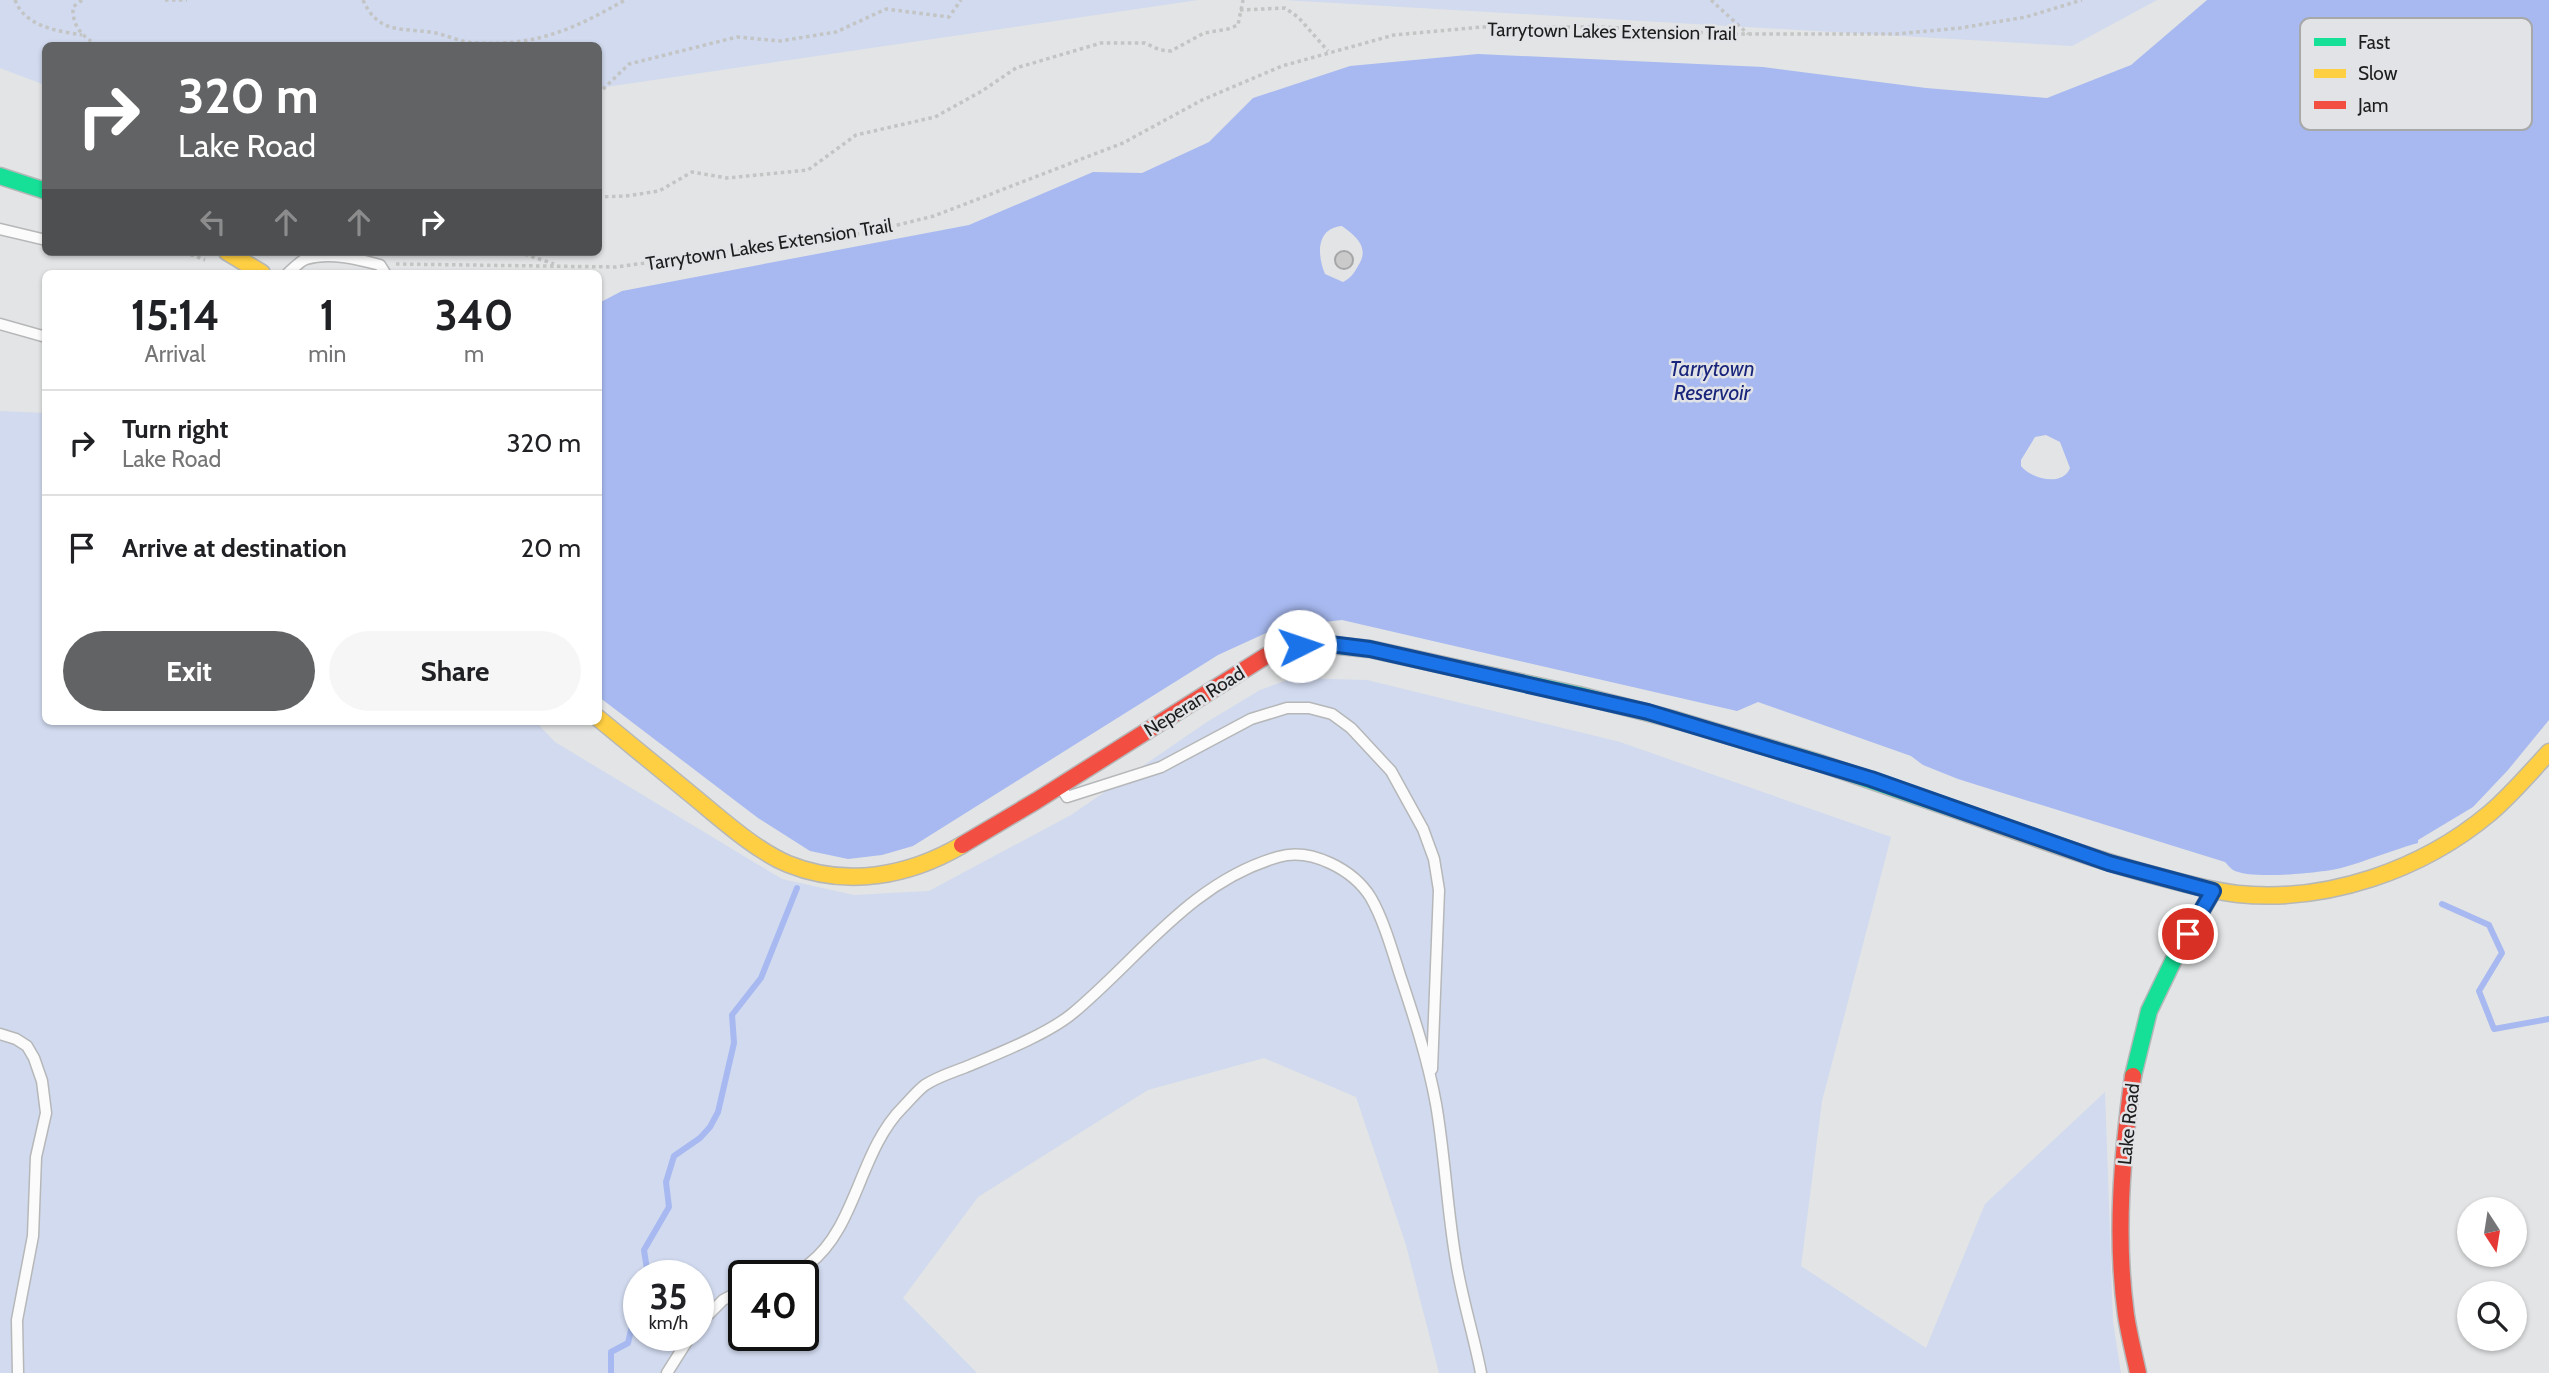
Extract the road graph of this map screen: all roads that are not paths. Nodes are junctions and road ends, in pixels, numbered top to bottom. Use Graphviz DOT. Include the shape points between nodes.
graph roads {
  1 [pos="0,176"];
  2 [pos="42,190"];
  3 [pos="0,229"];
  4 [pos="42,239"];
  5 [pos="234,256"];
  6 [pos="382,269"];
  7 [pos="257,270"];
  8 [pos="292,270"];
  9 [pos="0,324"];
  10 [pos="42,336"];
  11 [pos="602,721"];
  12 [pos="2549,752"];
  13 [pos="1059,786"];
  14 [pos="2213,891"];
  15 [pos="0,1034"];
  16 [pos="1431,1079"];
  17 [pos="813,1260"];
  18 [pos="728,1297"];
  19 [pos="714,1309"];
  20 [pos="681,1351"];
  21 [pos="18,1373"];
  22 [pos="667,1373"];
  23 [pos="1481,1373"];
  24 [pos="2138,1373"];
  1 -- 2 [label="street"];
  3 -- 4 [label="lane"];
  5 -- 7 [label="street"];
  6 -- 8 [label="lane" via="352,257 323,257 304,260"];
  9 -- 10 [label="lane"];
  11 -- 13 [label="street, Neperan Road" via="734,830 786,863 817,874 879,876 912,869 953,850"];
  12 -- 14 [label="street, Neperan Road" via="2491,812 2422,860 2319,892 2262,895"];
  13 -- 14 [label="street, Neperan Road" via="1266,656 1300,646 1330,644 1648,712 1871,779 2109,863"];
  13 -- 16 [label="lane" via="1067,797 1161,768 1251,719 1287,708 1332,714 1351,728 1391,771 1434,859 1439,890"];
  14 -- 24 [label="street, Lake Road" via="2149,1011 2133,1076 2123,1154 2120,1235 2126,1315"];
  15 -- 21 [label="lane" via="27,1046 34,1058 46,1113 36,1157 33,1236 17,1320"];
  16 -- 17 [label="lane" via="1371,898 1353,877 1328,863 1306,854 1281,856 1208,889 1070,1016 926,1085 895,1115 871,1151 829,1244"];
  16 -- 23 [label="lane" via="1456,1262"];
  18 -- 19 [label="lane"];
  20 -- 22 [label="lane"];
}
